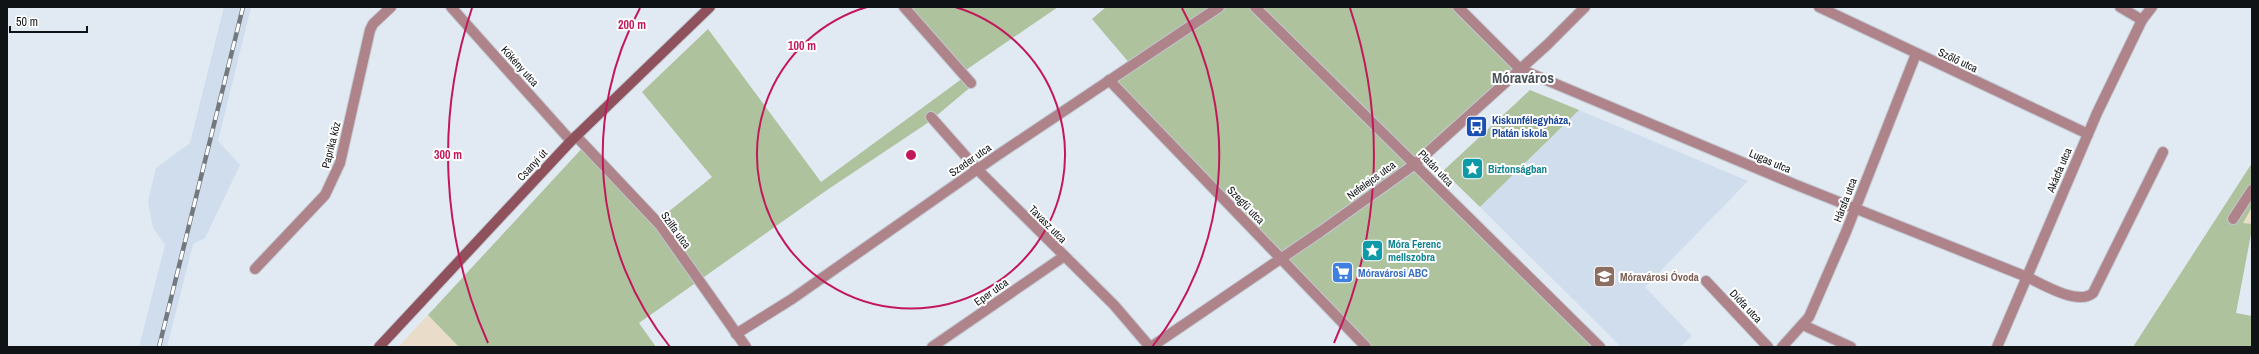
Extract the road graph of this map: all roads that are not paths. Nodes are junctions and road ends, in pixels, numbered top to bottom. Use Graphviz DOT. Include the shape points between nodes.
graph roads {
  1 [pos="391,7"];
  2 [pos="451,7"];
  3 [pos="710,7"];
  4 [pos="904,7"];
  5 [pos="1219,7"];
  6 [pos="1255,7"];
  7 [pos="1458,7"];
  8 [pos="1585,7"];
  9 [pos="1819,7"];
  10 [pos="2120,7"];
  11 [pos="2152,7"];
  12 [pos="2142,20"];
  13 [pos="1916,54"];
  14 [pos="1520,69"];
  15 [pos="1109,80"];
  16 [pos="970,83"];
  17 [pos="931,117"];
  18 [pos="2088,134"];
  19 [pos="574,138"];
  20 [pos="2163,152"];
  21 [pos="1415,164"];
  22 [pos="977,170"];
  23 [pos="2252,190"];
  24 [pos="1854,208"];
  25 [pos="2233,220"];
  26 [pos="1064,257"];
  27 [pos="1280,258"];
  28 [pos="255,269"];
  29 [pos="2026,277"];
  30 [pos="1706,281"];
  31 [pos="1803,326"];
  32 [pos="736,334"];
  33 [pos="379,347"];
  34 [pos="746,347"];
  35 [pos="932,347"];
  36 [pos="1151,347"];
  37 [pos="1366,347"];
  38 [pos="1600,347"];
  39 [pos="1768,347"];
  40 [pos="1782,347"];
  41 [pos="1851,347"];
  42 [pos="1997,347"];
  1 -- 28 [label="street, Paprika köz" via="370,30 334,180 325,195"];
  2 -- 19 [label="street, Kökény utca"];
  3 -- 19 [label="street, Csanyi út"];
  4 -- 16 [label="street"];
  5 -- 15 [label="street, Szeder utca"];
  6 -- 21 [label="street, Platán utca"];
  7 -- 14 [label="street, Lugas utca"];
  8 -- 14 [label="street, Nefelejcs utca"];
  9 -- 13 [label="street, Szőlő utca"];
  10 -- 12 [label="street"];
  11 -- 12 [label="street, Akácfa utca"];
  12 -- 18 [label="street, Akácfa utca"];
  13 -- 18 [label="street, Szőlő utca"];
  13 -- 24 [label="street, Hársfa utca"];
  14 -- 21 [label="street, Nefelejcs utca"];
  14 -- 24 [label="street, Lugas utca"];
  15 -- 22 [label="street, Szeder utca"];
  15 -- 27 [label="street, Szegfű utca"];
  17 -- 22 [label="street, Tavasz utca"];
  18 -- 29 [label="street, Akácfa utca"];
  19 -- 32 [label="street, Szilfa utca" via="660,225"];
  19 -- 33 [label="street, Csanyi út"];
  20 -- 29 [label="street, Lugas utca" via="2093,293 2084,298 2075,297"];
  21 -- 27 [label="street, Nefelejcs utca"];
  21 -- 38 [label="street, Platán utca"];
  22 -- 26 [label="street, Tavasz utca"];
  22 -- 32 [label="street, Szeder utca" via="792,299"];
  23 -- 25 [label="street"];
  24 -- 29 [label="street, Lugas utca"];
  24 -- 31 [label="street, Hársfa utca" via="1846,232"];
  26 -- 35 [label="street, Eper utca"];
  26 -- 36 [label="street, Tavasz utca" via="1114,305"];
  27 -- 36 [label="street, Nefelejcs utca"];
  27 -- 37 [label="street, Szegfű utca"];
  29 -- 42 [label="street, Akácfa utca"];
  30 -- 39 [label="street, Diófa utca"];
  31 -- 40 [label="street, Hársfa utca"];
  31 -- 41 [label="street"];
  32 -- 34 [label="street, Szilfa utca"];
}
